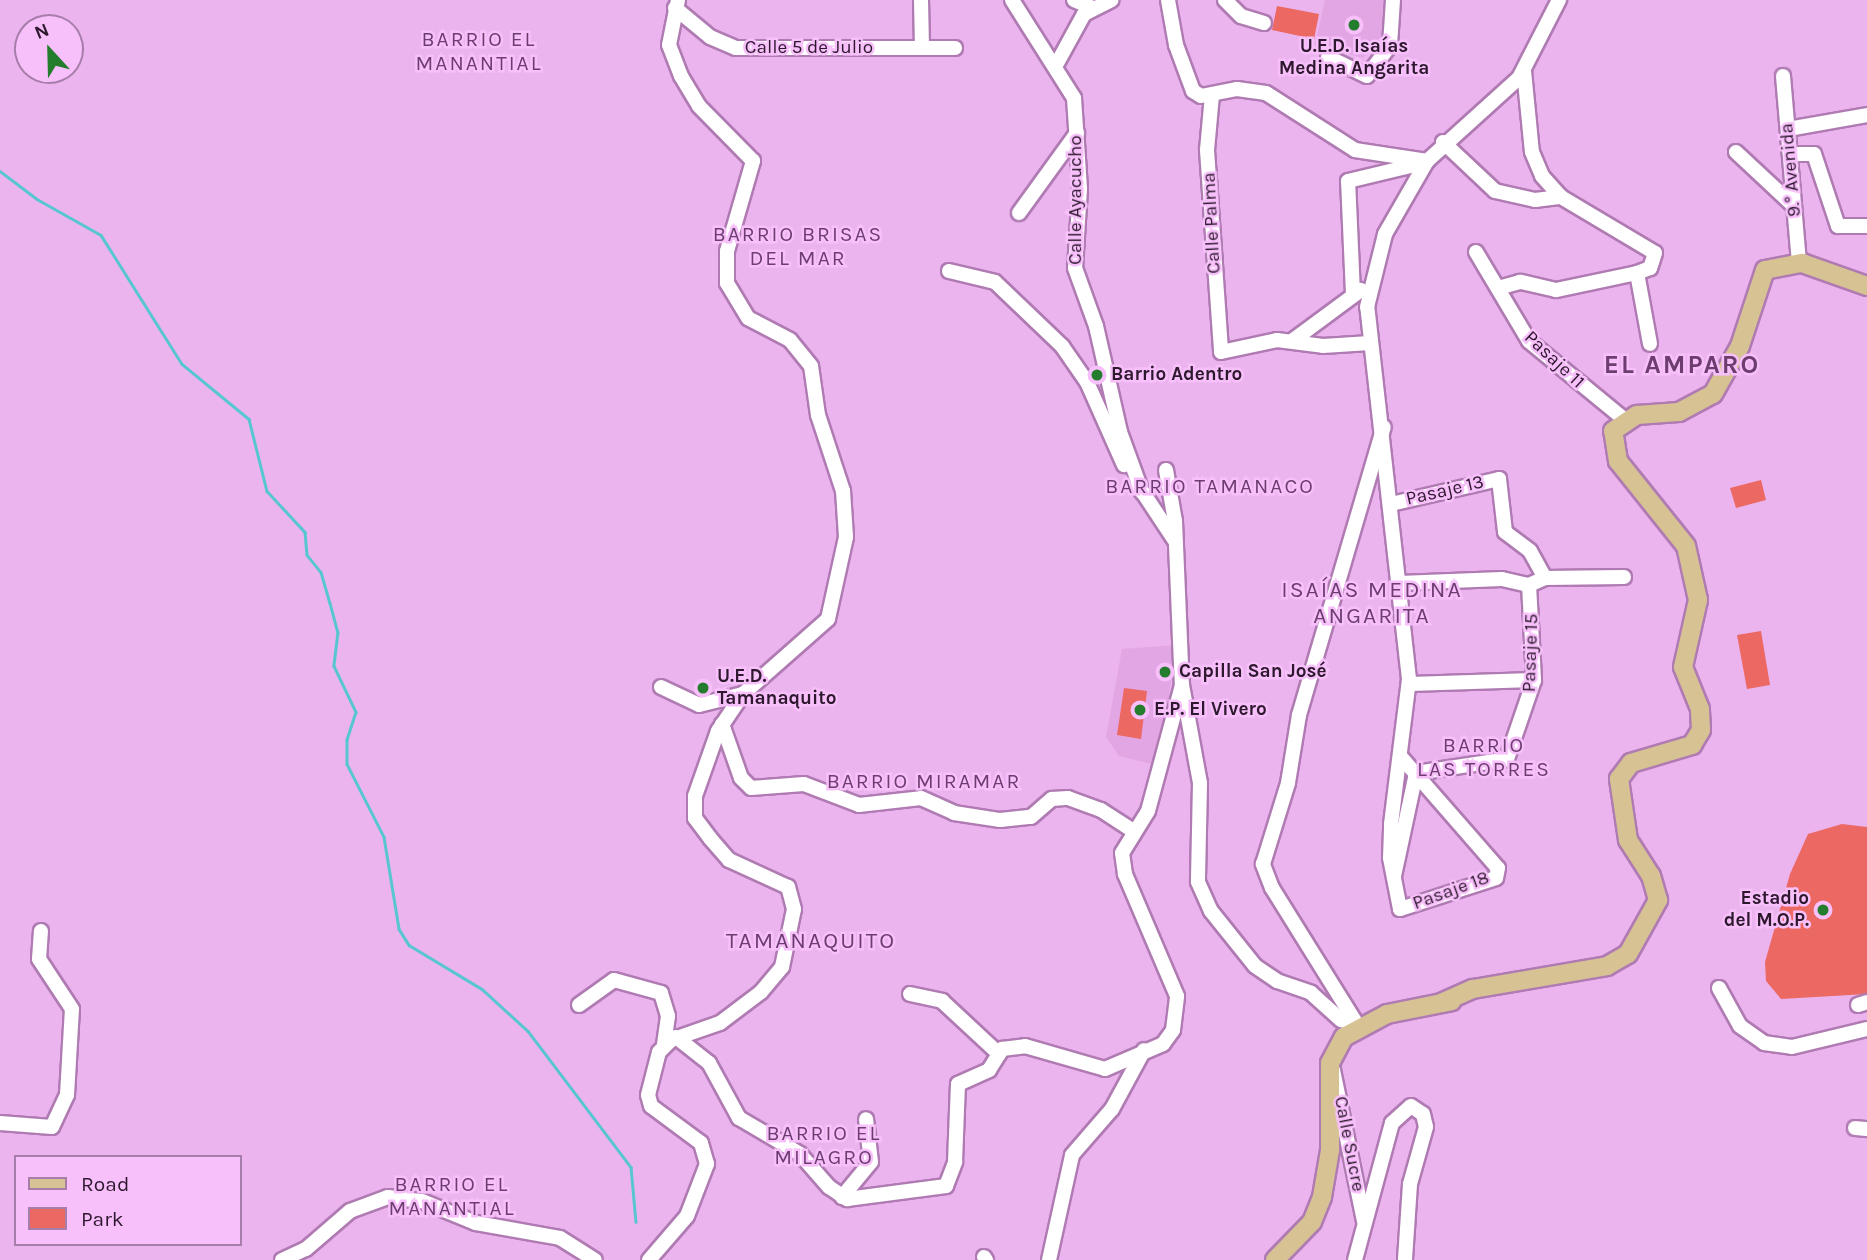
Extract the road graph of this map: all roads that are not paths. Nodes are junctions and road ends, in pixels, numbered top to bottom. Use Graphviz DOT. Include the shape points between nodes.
graph roads {
  1 [pos="921,0"];
  2 [pos="1012,0"];
  3 [pos="1112,0"];
  4 [pos="1168,0"];
  5 [pos="1225,0"];
  6 [pos="1405,0"];
  7 [pos="1559,0"];
  8 [pos="1085,3"];
  9 [pos="677,4"];
  10 [pos="1393,17"];
  11 [pos="1264,23"];
  12 [pos="922,47"];
  13 [pos="955,48"];
  14 [pos="1055,67"];
  15 [pos="1524,71"];
  16 [pos="1783,76"];
  17 [pos="1212,95"];
  18 [pos="1867,115"];
  19 [pos="1788,129"];
  20 [pos="1077,132"];
  21 [pos="1443,142"];
  22 [pos="1736,152"];
  23 [pos="1790,154"];
  24 [pos="1427,161"];
  25 [pos="1561,197"];
  26 [pos="1794,206"];
  27 [pos="1019,213"];
  28 [pos="1867,226"];
  29 [pos="1476,253"];
  30 [pos="1799,263"];
  31 [pos="948,271"];
  32 [pos="1637,273"];
  33 [pos="1370,286"];
  34 [pos="1867,286"];
  35 [pos="1501,287"];
  36 [pos="1353,294"];
  37 [pos="1292,341"];
  38 [pos="1370,342"];
  39 [pos="1650,344"];
  40 [pos="1624,419"];
  41 [pos="1384,425"];
  42 [pos="1166,470"];
  43 [pos="1142,492"];
  44 [pos="1391,504"];
  45 [pos="1175,542"];
  46 [pos="1545,578"];
  47 [pos="1625,578"];
  48 [pos="1399,583"];
  49 [pos="1529,584"];
  50 [pos="1534,680"];
  51 [pos="1409,684"];
  52 [pos="1182,685"];
  53 [pos="661,687"];
  54 [pos="743,694"];
  55 [pos="722,724"];
  56 [pos="1401,757"];
  57 [pos="1416,773"];
  58 [pos="1132,830"];
  59 [pos="1394,877"];
  60 [pos="41,930"];
  61 [pos="1719,988"];
  62 [pos="909,994"];
  63 [pos="579,1005"];
  64 [pos="1358,1026"];
  65 [pos="1867,1029"];
  66 [pos="670,1041"];
  67 [pos="1144,1050"];
  68 [pos="999,1054"];
  69 [pos="1330,1063"];
  70 [pos="866,1119"];
  71 [pos="0,1123"];
  72 [pos="842,1197"];
  73 [pos="1365,1226"];
  74 [pos="282,1260"];
  75 [pos="595,1260"];
  76 [pos="649,1260"];
  77 [pos="1049,1260"];
  78 [pos="1275,1260"];
  79 [pos="1355,1260"];
  80 [pos="1405,1260"];
  1 -- 12 [label="street"];
  2 -- 14 [label="street, Calle Ayacucho"];
  3 -- 8 [label="street"];
  4 -- 17 [label="street" via="1190,85 1202,96"];
  5 -- 11 [label="street" via="1241,16"];
  6 -- 10 [label="street"];
  7 -- 15 [label="street"];
  8 -- 14 [label="street"];
  9 -- 12 [label="street, Calle 5 de Julio" via="710,37 736,48"];
  9 -- 54 [label="street" via="668,45 685,85 753,162 727,251 727,283 748,318 790,340 811,366 818,415 845,508 846,537 828,619"];
  12 -- 13 [label="street, Calle 5 de Julio"];
  14 -- 20 [label="street, Calle Ayacucho" via="1074,98"];
  15 -- 21 [label="street"];
  15 -- 25 [label="street" via="1532,152 1542,176"];
  16 -- 19 [label="street, 9.° Avenida"];
  17 -- 24 [label="street" via="1237,89 1266,93 1355,150"];
  17 -- 37 [label="street, Calle Palma" via="1207,150 1221,352"];
  18 -- 19 [label="street"];
  19 -- 23 [label="street, 9.° Avenida"];
  20 -- 27 [label="street"];
  20 -- 43 [label="street, Calle Ayacucho" via="1074,268 1096,326 1120,432"];
  21 -- 24 [label="street"];
  21 -- 25 [label="street" via="1495,191 1535,200"];
  22 -- 26 [label="street"];
  23 -- 26 [label="street, 9.° Avenida"];
  23 -- 28 [label="street" via="1814,154 1838,226"];
  24 -- 33 [label="street" via="1385,234"];
  24 -- 36 [label="street" via="1392,174 1348,181"];
  25 -- 32 [label="street" via="1651,248 1654,263"];
  26 -- 30 [label="street, 9.° Avenida"];
  29 -- 35 [label="street, Pasaje 11"];
  30 -- 34 [label="main road"];
  30 -- 40 [label="main road" via="1776,265 1759,275 1740,346 1713,394 1679,412"];
  31 -- 43 [label="street" via="995,282 1062,346"];
  32 -- 35 [label="street" via="1556,290 1520,282"];
  32 -- 39 [label="street"];
  33 -- 36 [label="street"];
  33 -- 38 [label="street"];
  35 -- 40 [label="street, Pasaje 11" via="1529,341"];
  36 -- 37 [label="street"];
  37 -- 38 [label="street" via="1323,346"];
  38 -- 41 [label="street"];
  40 -- 64 [label="main road" via="1613,431 1615,454 1689,552 1699,609 1684,676 1700,709 1701,730 1692,745 1631,763 1620,772 1628,841 1651,876 1658,900 1628,954 1607,966 1488,987"];
  41 -- 44 [label="street"];
  41 -- 64 [label="street" via="1299,715 1288,783 1263,864 1272,888"];
  42 -- 45 [label="street"];
  43 -- 45 [label="street"];
  44 -- 46 [label="street, Pasaje 13" via="1499,479 1505,532 1530,551"];
  44 -- 48 [label="street"];
  45 -- 52 [label="street"];
  46 -- 47 [label="street"];
  46 -- 49 [label="street"];
  48 -- 49 [label="street" via="1502,579"];
  48 -- 51 [label="street"];
  49 -- 50 [label="street, Pasaje 15"];
  50 -- 51 [label="street"];
  50 -- 57 [label="street, Pasaje 15" via="1507,759"];
  51 -- 56 [label="street"];
  52 -- 58 [label="street" via="1148,811"];
  52 -- 64 [label="street" via="1200,783 1196,866 1211,911 1266,975 1311,993 1341,1020"];
  53 -- 54 [label="street" via="699,705"];
  54 -- 55 [label="street"];
  55 -- 58 [label="street" via="741,778 751,788 804,784 859,805 921,798 954,813 1000,820 1031,817 1052,799 1068,798 1101,810"];
  55 -- 66 [label="street" via="695,796 695,818 729,860 788,887 794,909 782,967 761,992 720,1023"];
  56 -- 57 [label="street"];
  56 -- 59 [label="street" via="1391,824"];
  57 -- 59 [label="street"];
  57 -- 59 [label="street, Pasaje 18" via="1497,868 1496,878 1400,909"];
  58 -- 67 [label="street" via="1122,853 1125,874 1147,916 1179,1006 1168,1040"];
  60 -- 71 [label="street" via="39,960 72,1009 67,1096 52,1127"];
  61 -- 65 [label="street" via="1740,1026 1764,1043 1792,1047"];
  62 -- 68 [label="street" via="943,1001"];
  63 -- 66 [label="street" via="614,981 661,993"];
  64 -- 69 [label="main road"];
  66 -- 72 [label="street" via="709,1063 739,1118 800,1154"];
  66 -- 76 [label="street" via="649,1100 701,1143 707,1164 687,1216"];
  67 -- 68 [label="street" via="1105,1069 1025,1046"];
  67 -- 77 [label="street" via="1112,1109 1072,1155"];
  68 -- 72 [label="street" via="989,1070 958,1084 955,1162 947,1186 928,1192"];
  69 -- 73 [label="street, Calle Sucre"];
  69 -- 78 [label="main road" via="1330,1150 1322,1197 1312,1222"];
  70 -- 72 [label="street" via="871,1162"];
  73 -- 79 [label="street"];
  73 -- 80 [label="street" via="1392,1123 1404,1108 1418,1108 1426,1127 1410,1184"];
  74 -- 75 [label="street" via="306,1249 350,1211 388,1197 422,1201 476,1223 560,1238"];
}
